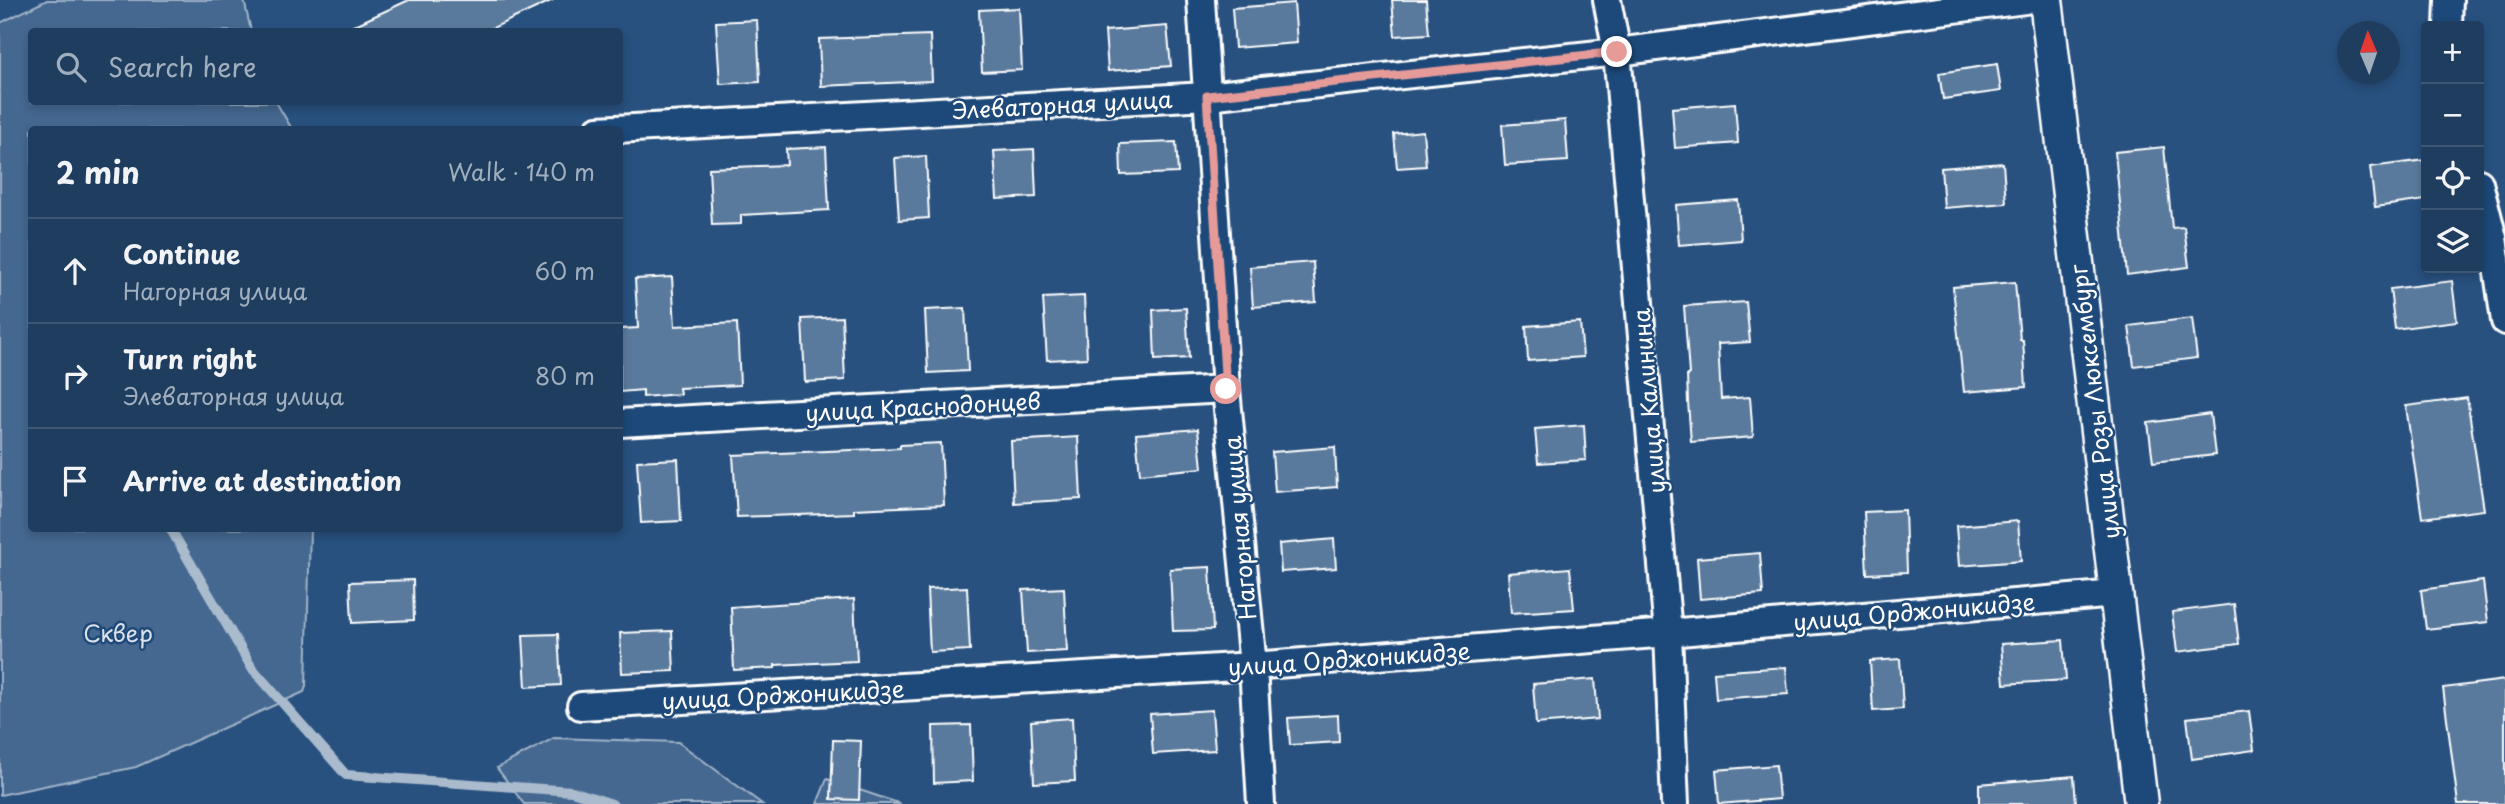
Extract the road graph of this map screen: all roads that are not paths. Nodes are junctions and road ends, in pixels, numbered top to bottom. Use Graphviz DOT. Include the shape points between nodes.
graph roads {
  1 [pos="1202,0"];
  2 [pos="1607,0"];
  3 [pos="2025,0"];
  4 [pos="2046,0"];
  5 [pos="2449,0"];
  6 [pos="2448,21"];
  7 [pos="1617,52"];
  8 [pos="1207,96"];
  9 [pos="623,129"];
  10 [pos="2484,203"];
  11 [pos="2505,321"];
  12 [pos="1226,389"];
  13 [pos="623,423"];
  14 [pos="2116,594"];
  15 [pos="1668,633"];
  16 [pos="1253,666"];
  17 [pos="581,706"];
  18 [pos="1261,804"];
  19 [pos="1675,804"];
  20 [pos="2141,804"];
  1 -- 8 [label="street, Нагорная улица"];
  2 -- 7 [label="street, улица Калинина"];
  3 -- 7 [label="street, Элеваторная улица"];
  4 -- 14 [label="street, улица Розы Люксембург"];
  5 -- 6 [label="street"];
  7 -- 8 [label="street, Элеваторная улица"];
  7 -- 15 [label="street, улица Калинина"];
  8 -- 9 [label="street, Элеваторная улица"];
  8 -- 12 [label="street, Нагорная улица"];
  10 -- 11 [label="street"];
  12 -- 13 [label="street, улица Краснодонцев"];
  12 -- 16 [label="street, Нагорная улица"];
  14 -- 15 [label="street, улица Орджоникидзе"];
  14 -- 20 [label="street, улица Розы Люксембург"];
  15 -- 16 [label="street, улица Орджоникидзе"];
  15 -- 19 [label="street, улица Калинина"];
  16 -- 17 [label="street, улица Орджоникидзе"];
  16 -- 18 [label="street, Нагорная улица"];
}
